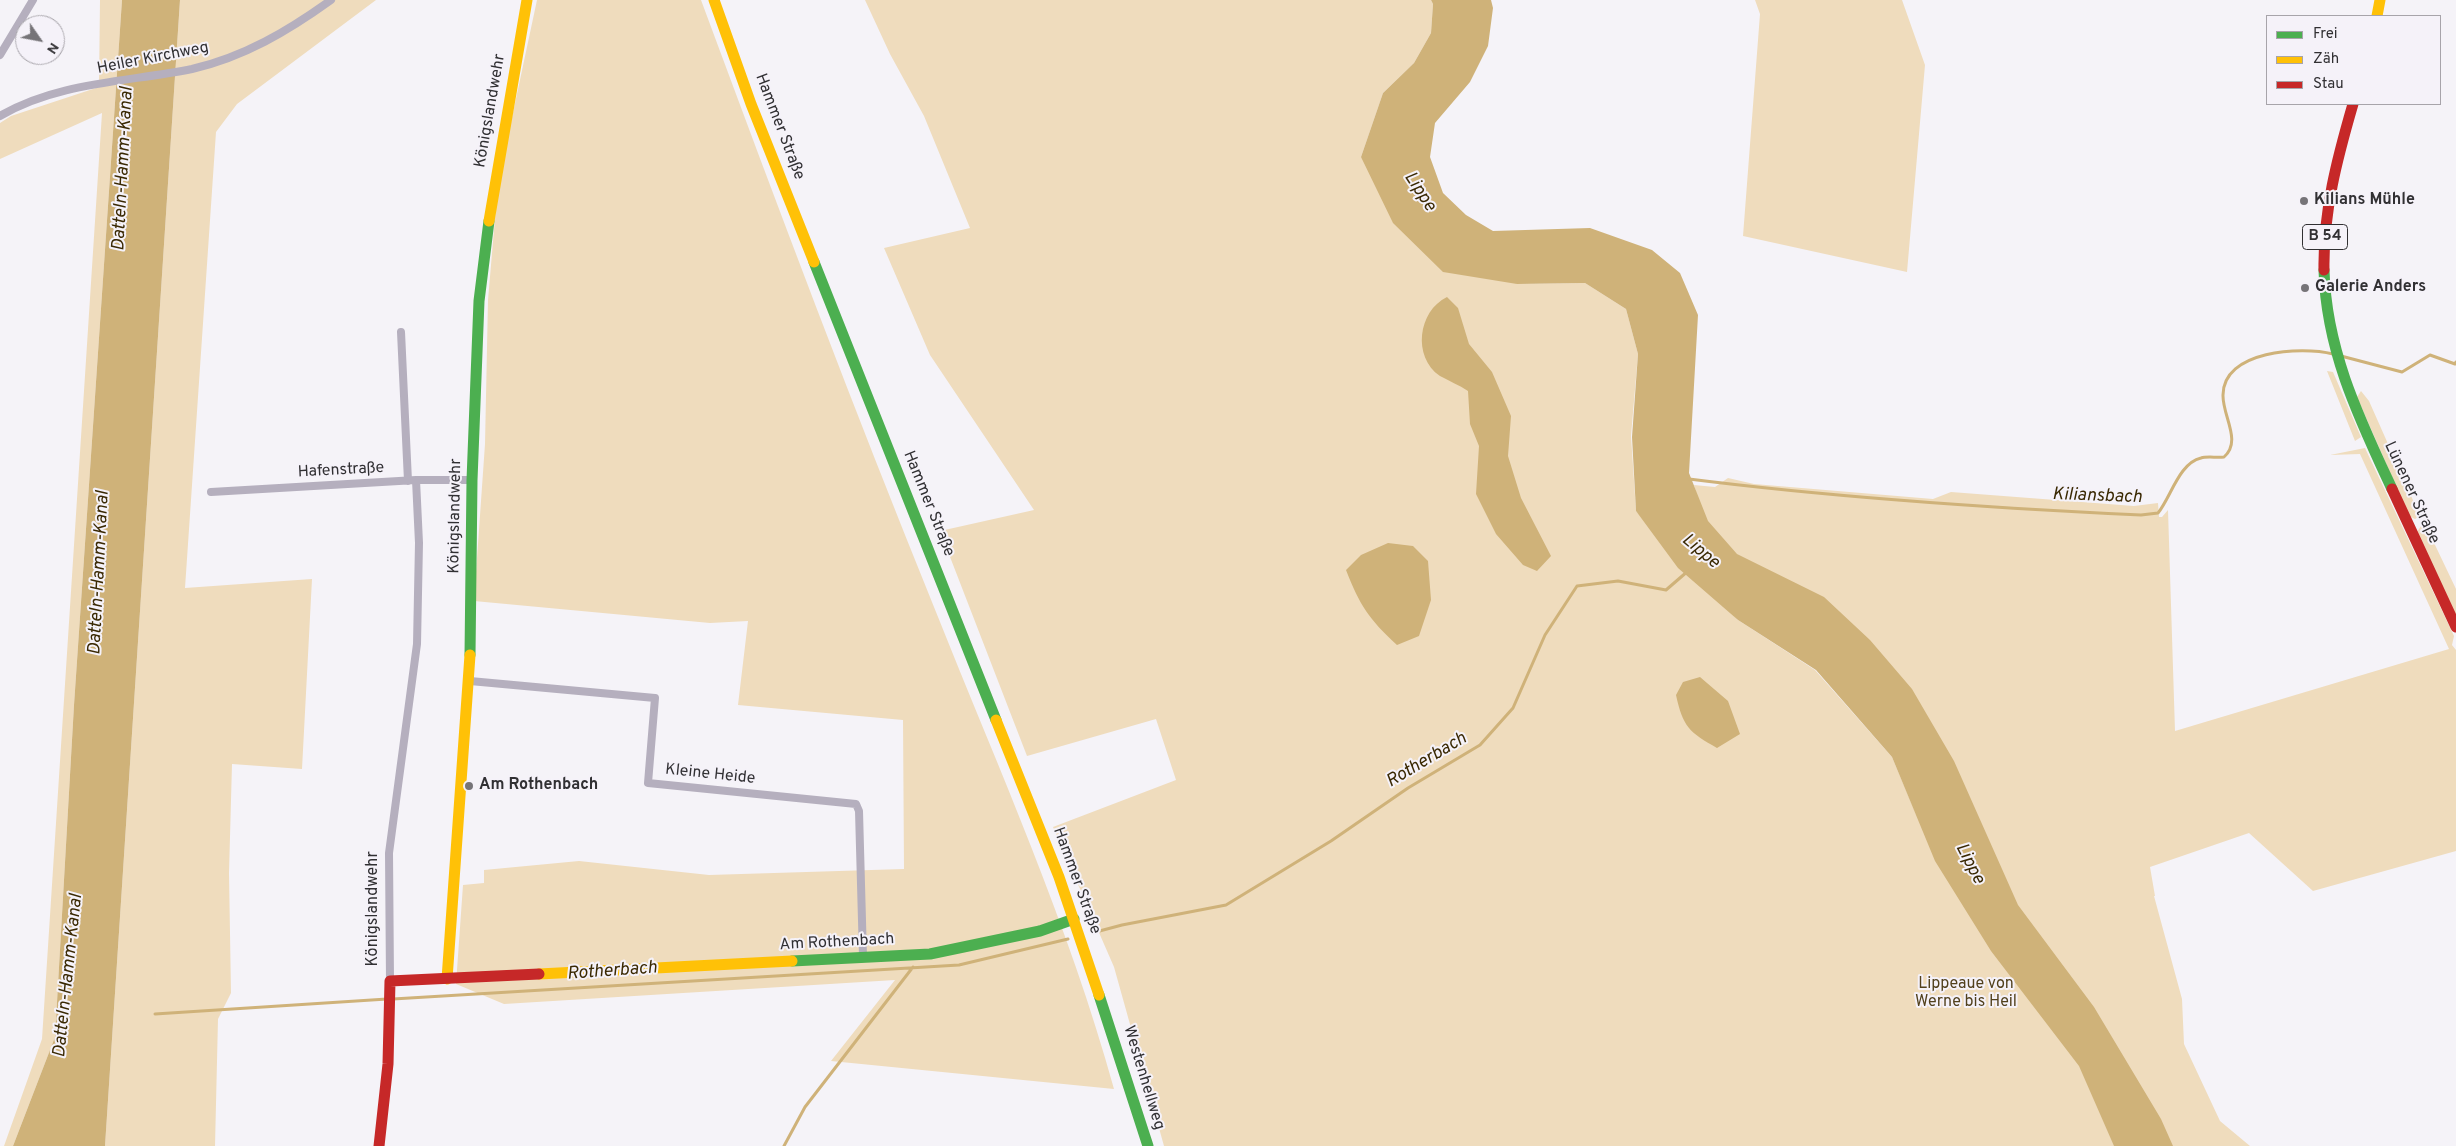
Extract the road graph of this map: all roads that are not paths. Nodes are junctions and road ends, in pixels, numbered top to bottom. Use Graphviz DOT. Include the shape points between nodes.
graph roads {
  1 [pos="33,0"];
  2 [pos="331,0"];
  3 [pos="527,0"];
  4 [pos="714,0"];
  5 [pos="2380,0"];
  6 [pos="2377,15"];
  7 [pos="0,55"];
  8 [pos="2353,105"];
  9 [pos="0,116"];
  10 [pos="401,332"];
  11 [pos="412,480"];
  12 [pos="472,480"];
  13 [pos="211,492"];
  14 [pos="2456,627"];
  15 [pos="470,681"];
  16 [pos="1074,919"];
  17 [pos="864,957"];
  18 [pos="447,979"];
  19 [pos="390,981"];
  20 [pos="1108,1021"];
  21 [pos="379,1146"];
  22 [pos="1148,1146"];
  1 -- 7 [label="street"];
  2 -- 9 [label="street, Heiler Kirchweg" via="291,29 258,46 192,68 93,84 42,98"];
  3 -- 12 [label="street, Königslandwehr" via="494,185 479,300"];
  4 -- 16 [label="street, Hammer Straße" via="751,104"];
  5 -- 6 [label="street"];
  8 -- 14 [label="street, Lünener Straße / B 54" via="2330,191 2324,247 2327,315 2340,372"];
  10 -- 11 [label="street, Königslandwehr"];
  11 -- 12 [label="street, Hafenstraße"];
  11 -- 13 [label="street, Hafenstraße"];
  11 -- 19 [label="street, Königslandwehr" via="420,543 417,644 389,853"];
  12 -- 15 [label="street, Königslandwehr"];
  15 -- 17 [label="street, Kleine Heide" via="655,698 648,783 856,804 859,810"];
  15 -- 18 [label="street, Königslandwehr"];
  16 -- 17 [label="street, Am Rothenbach" via="1040,931 952,951"];
  16 -- 20 [label="street, Hammer Straße"];
  17 -- 18 [label="street, Am Rothenbach"];
  18 -- 19 [label="street, Königslandwehr"];
  19 -- 21 [label="street, Königslandwehr" via="388,1064"];
  20 -- 22 [label="street, Westenhellweg"];
}
